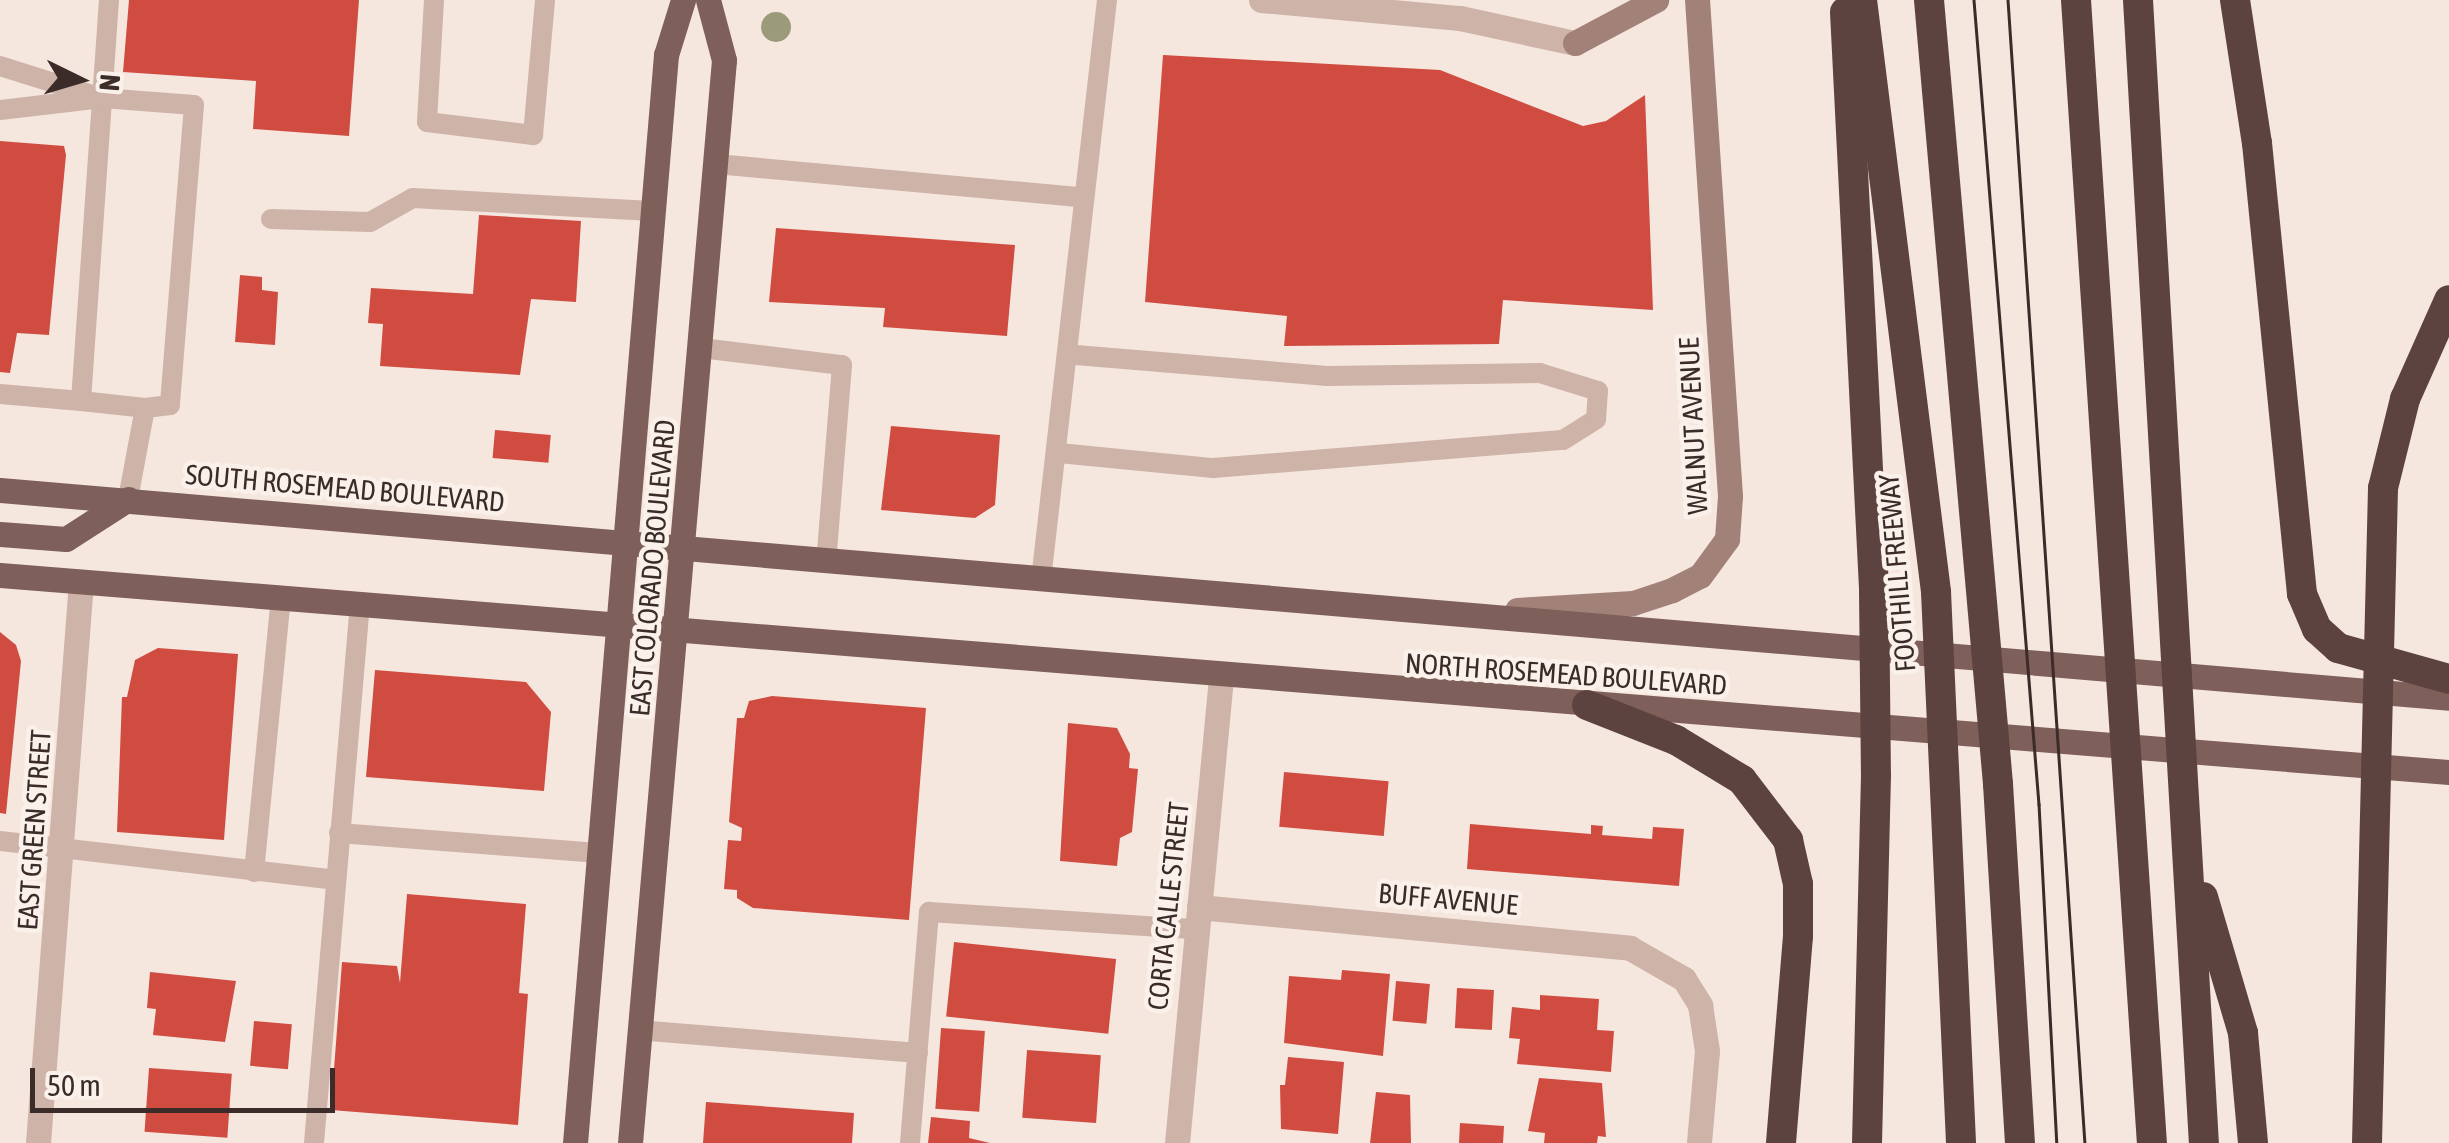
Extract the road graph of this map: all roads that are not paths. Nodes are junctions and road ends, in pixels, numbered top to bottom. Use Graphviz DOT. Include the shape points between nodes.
graph roads {
  1 [pos="108,0"];
  2 [pos="434,0"];
  3 [pos="546,0"];
  4 [pos="683,0"];
  5 [pos="708,0"];
  6 [pos="1107,0"];
  7 [pos="1261,0"];
  8 [pos="1656,0"];
  9 [pos="1697,0"];
  10 [pos="1844,0"];
  11 [pos="1862,0"];
  12 [pos="1929,0"];
  13 [pos="2076,0"];
  14 [pos="2138,0"];
  15 [pos="2234,0"];
  16 [pos="1461,9"];
  17 [pos="1575,43"];
  18 [pos="0,66"];
  19 [pos="102,98"];
  20 [pos="0,110"];
  21 [pos="716,164"];
  22 [pos="1081,197"];
  23 [pos="652,211"];
  24 [pos="271,219"];
  25 [pos="2449,300"];
  26 [pos="701,348"];
  27 [pos="1066,354"];
  28 [pos="0,394"];
  29 [pos="81,402"];
  30 [pos="145,408"];
  31 [pos="1059,453"];
  32 [pos="0,490"];
  33 [pos="128,499"];
  34 [pos="0,534"];
  35 [pos="622,543"];
  36 [pos="685,550"];
  37 [pos="826,562"];
  38 [pos="0,576"];
  39 [pos="1041,580"];
  40 [pos="82,582"];
  41 [pos="281,597"];
  42 [pos="360,603"];
  43 [pos="1441,613"];
  44 [pos="616,623"];
  45 [pos="678,628"];
  46 [pos="1221,675"];
  47 [pos="2449,679"];
  48 [pos="2449,698"];
  49 [pos="1587,705"];
  50 [pos="2449,772"];
  51 [pos="340,833"];
  52 [pos="0,841"];
  53 [pos="64,845"];
  54 [pos="2188,846"];
  55 [pos="598,853"];
  56 [pos="254,872"];
  57 [pos="335,880"];
  58 [pos="1197,918"];
  59 [pos="638,1030"];
  60 [pos="918,1053"];
  61 [pos="38,1143"];
  62 [pos="314,1143"];
  63 [pos="575,1143"];
  64 [pos="630,1143"];
  65 [pos="910,1143"];
  66 [pos="1177,1143"];
  67 [pos="1699,1143"];
  68 [pos="1781,1143"];
  69 [pos="1867,1143"];
  70 [pos="1961,1143"];
  71 [pos="2020,1143"];
  72 [pos="2152,1143"];
  73 [pos="2204,1143"];
  74 [pos="2253,1143"];
  75 [pos="2367,1143"];
  1 -- 19 [label="lane"];
  2 -- 3 [label="lane" via="427,122 532,135"];
  4 -- 23 [label="main road, EAST COLORADO BOULEVARD" via="666,55"];
  5 -- 21 [label="main road, EAST COLORADO BOULEVARD" via="724,60"];
  6 -- 22 [label="lane"];
  7 -- 16 [label="street"];
  8 -- 17 [label="main road"];
  9 -- 43 [label="main road, WALNUT AVENUE" via="1730,496 1727,538 1700,576 1632,604"];
  10 -- 69 [label="highway" via="1874,590"];
  11 -- 70 [label="highway, FOOTHILL FREEWAY" via="1936,592"];
  12 -- 71 [label="highway" via="1998,784"];
  13 -- 72 [label="highway"];
  14 -- 54 [label="highway"];
  15 -- 47 [label="highway" via="2257,143 2302,594 2317,629 2338,648"];
  16 -- 17 [label="street"];
  18 -- 19 [label="lane"];
  19 -- 20 [label="lane"];
  19 -- 29 [label="lane"];
  19 -- 30 [label="lane" via="194,105 170,405"];
  21 -- 22 [label="lane"];
  21 -- 26 [label="main road, EAST COLORADO BOULEVARD"];
  22 -- 27 [label="lane"];
  23 -- 24 [label="lane" via="414,198 370,222"];
  23 -- 35 [label="main road, EAST COLORADO BOULEVARD"];
  25 -- 75 [label="highway" via="2405,398 2383,488"];
  26 -- 36 [label="main road, EAST COLORADO BOULEVARD"];
  26 -- 37 [label="lane" via="842,365"];
  27 -- 31 [label="lane"];
  27 -- 31 [label="lane" via="1327,376 1540,373 1598,392 1596,419 1563,440 1213,468"];
  28 -- 29 [label="lane"];
  29 -- 30 [label="lane"];
  30 -- 33 [label="lane"];
  31 -- 39 [label="lane"];
  32 -- 33 [label="main road, SOUTH ROSEMEAD BOULEVARD"];
  33 -- 34 [label="main road" via="66,539"];
  33 -- 35 [label="main road, SOUTH ROSEMEAD BOULEVARD"];
  35 -- 36 [label="main road, SOUTH ROSEMEAD BOULEVARD"];
  35 -- 44 [label="main road, EAST COLORADO BOULEVARD"];
  36 -- 37 [label="main road, NORTH ROSEMEAD BOULEVARD"];
  36 -- 45 [label="main road, EAST COLORADO BOULEVARD"];
  37 -- 39 [label="main road, NORTH ROSEMEAD BOULEVARD"];
  38 -- 40 [label="main road"];
  39 -- 43 [label="main road, NORTH ROSEMEAD BOULEVARD"];
  40 -- 41 [label="main road"];
  40 -- 53 [label="street, EAST GREEN STREET"];
  41 -- 42 [label="main road"];
  41 -- 56 [label="lane"];
  42 -- 44 [label="main road"];
  42 -- 51 [label="lane"];
  43 -- 48 [label="main road, NORTH ROSEMEAD BOULEVARD"];
  44 -- 45 [label="main road"];
  44 -- 55 [label="main road, EAST COLORADO BOULEVARD"];
  45 -- 46 [label="main road, NORTH ROSEMEAD BOULEVARD"];
  45 -- 59 [label="main road, EAST COLORADO BOULEVARD"];
  46 -- 49 [label="main road, NORTH ROSEMEAD BOULEVARD"];
  46 -- 58 [label="street, CORTA CALLE STREET"];
  49 -- 50 [label="main road, NORTH ROSEMEAD BOULEVARD"];
  49 -- 68 [label="highway" via="1676,740 1742,780 1788,840 1798,884 1798,936"];
  51 -- 55 [label="lane"];
  51 -- 57 [label="lane"];
  52 -- 53 [label="lane"];
  53 -- 56 [label="lane"];
  53 -- 61 [label="street, EAST GREEN STREET"];
  54 -- 73 [label="highway"];
  54 -- 74 [label="highway" via="2243,1034"];
  55 -- 63 [label="main road, EAST COLORADO BOULEVARD"];
  56 -- 57 [label="lane"];
  57 -- 62 [label="lane"];
  58 -- 60 [label="lane" via="929,912"];
  58 -- 66 [label="street, CORTA CALLE STREET"];
  58 -- 67 [label="street, BUFF AVENUE" via="1630,948 1684,980 1700,1005 1707,1051"];
  59 -- 60 [label="lane"];
  59 -- 64 [label="main road, EAST COLORADO BOULEVARD"];
  60 -- 65 [label="lane"];
}
